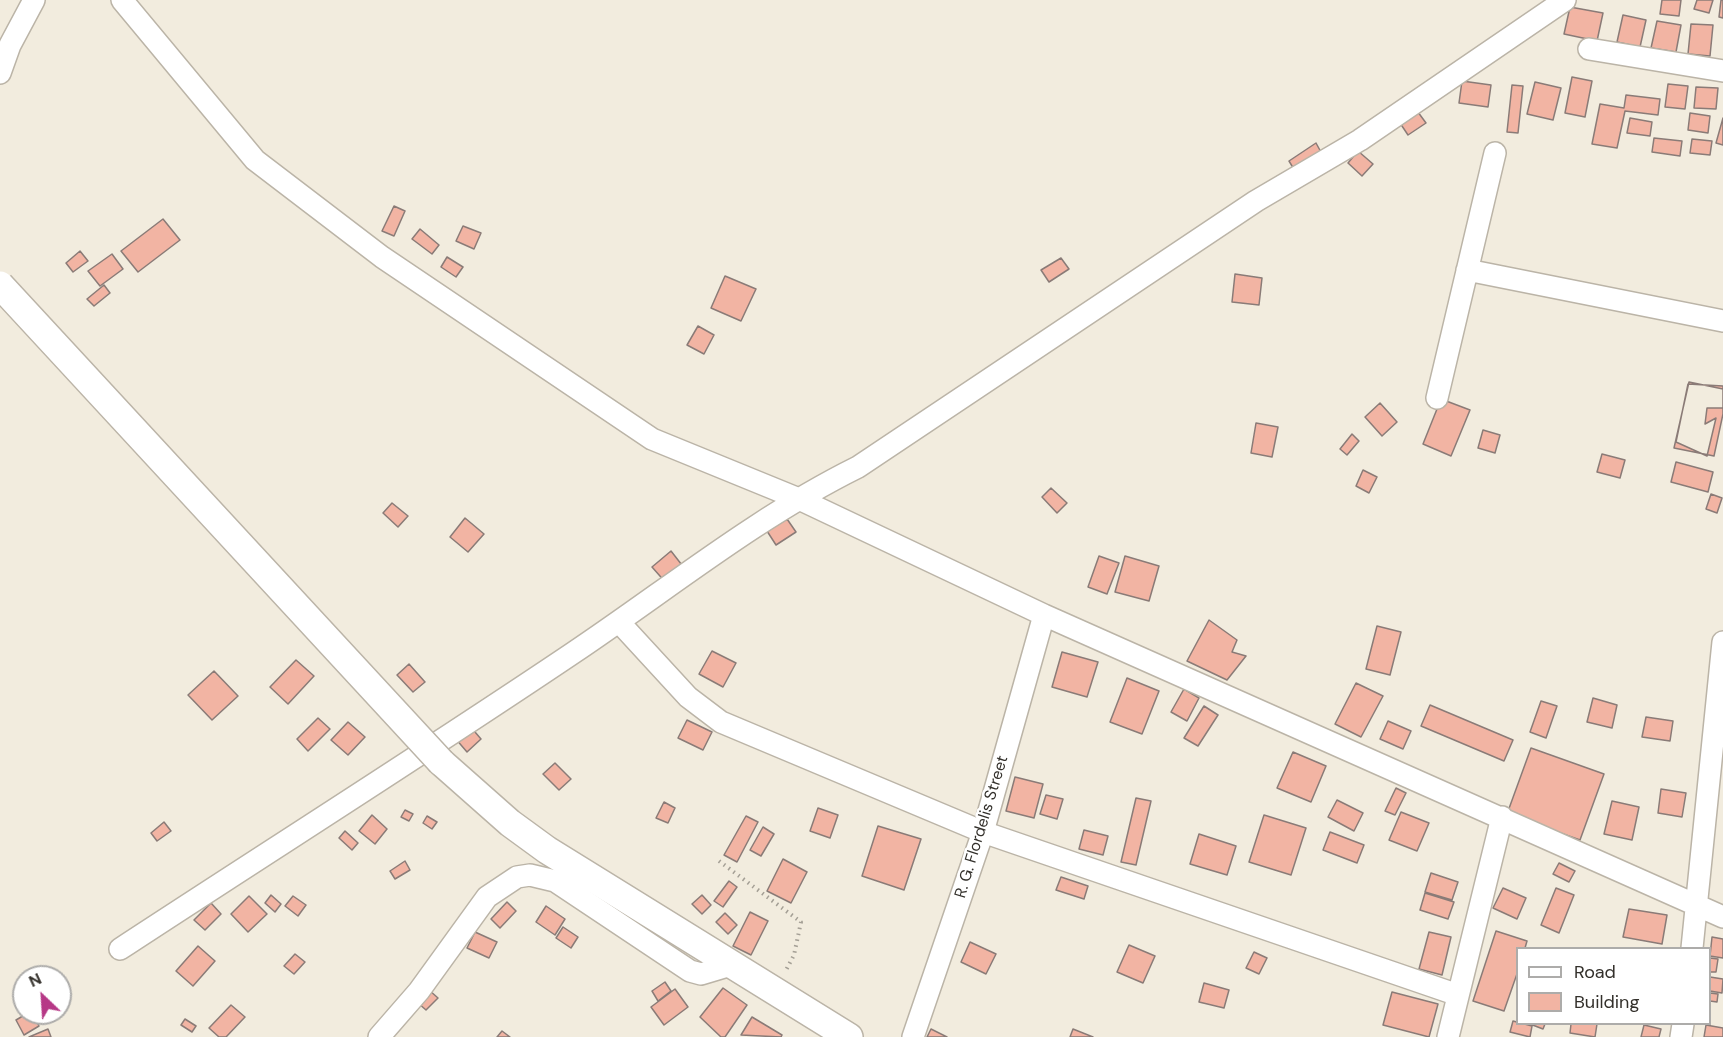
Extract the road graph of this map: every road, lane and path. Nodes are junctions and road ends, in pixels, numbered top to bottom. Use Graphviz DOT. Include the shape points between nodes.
graph roads {
  1 [pos="34,0"];
  2 [pos="122,0"];
  3 [pos="1565,0"];
  4 [pos="1589,49"];
  5 [pos="1723,71"];
  6 [pos="0,73"];
  7 [pos="1495,153"];
  8 [pos="1467,270"];
  9 [pos="0,285"];
  10 [pos="1723,321"];
  11 [pos="1437,398"];
  12 [pos="799,499"];
  13 [pos="1044,615"];
  14 [pos="619,622"];
  15 [pos="1723,642"];
  16 [pos="1502,818"];
  17 [pos="983,832"];
  18 [pos="719,861"];
  19 [pos="1697,905"];
  20 [pos="1723,917"];
  21 [pos="1692,947"];
  22 [pos="120,949"];
  23 [pos="728,963"];
  24 [pos="774,991"];
  25 [pos="1458,995"];
  26 [pos="379,1037"];
  27 [pos="849,1037"];
  28 [pos="913,1037"];
  29 [pos="1448,1037"];
  1 -- 6 [label="street"];
  2 -- 12 [label="street" via="255,160 382,258 652,439"];
  3 -- 12 [label="street" via="1360,140 1256,201 858,467"];
  4 -- 5 [label="street"];
  7 -- 8 [label="street"];
  8 -- 10 [label="street"];
  8 -- 11 [label="street"];
  9 -- 23 [label="main road, bridge" via="441,762 547,850"];
  12 -- 13 [label="street"];
  12 -- 14 [label="street" via="740,535"];
  13 -- 16 [label="street"];
  13 -- 17 [label="street, R. G. Flordelis Street"];
  14 -- 17 [label="street" via="688,697 721,722"];
  14 -- 22 [label="street"];
  15 -- 19 [label="street"];
  16 -- 19 [label="street"];
  16 -- 25 [label="street"];
  17 -- 25 [label="street"];
  17 -- 28 [label="street, R. G. Flordelis Street"];
  18 -- 24 [label="path" via="801,922 794,955"];
  19 -- 20 [label="street"];
  19 -- 21 [label="street"];
  23 -- 24 [label="main road"];
  23 -- 26 [label="street" via="701,974 690,971 555,881 530,875 517,877 487,897 419,991"];
  24 -- 27 [label="main road"];
  25 -- 29 [label="street"];
}
